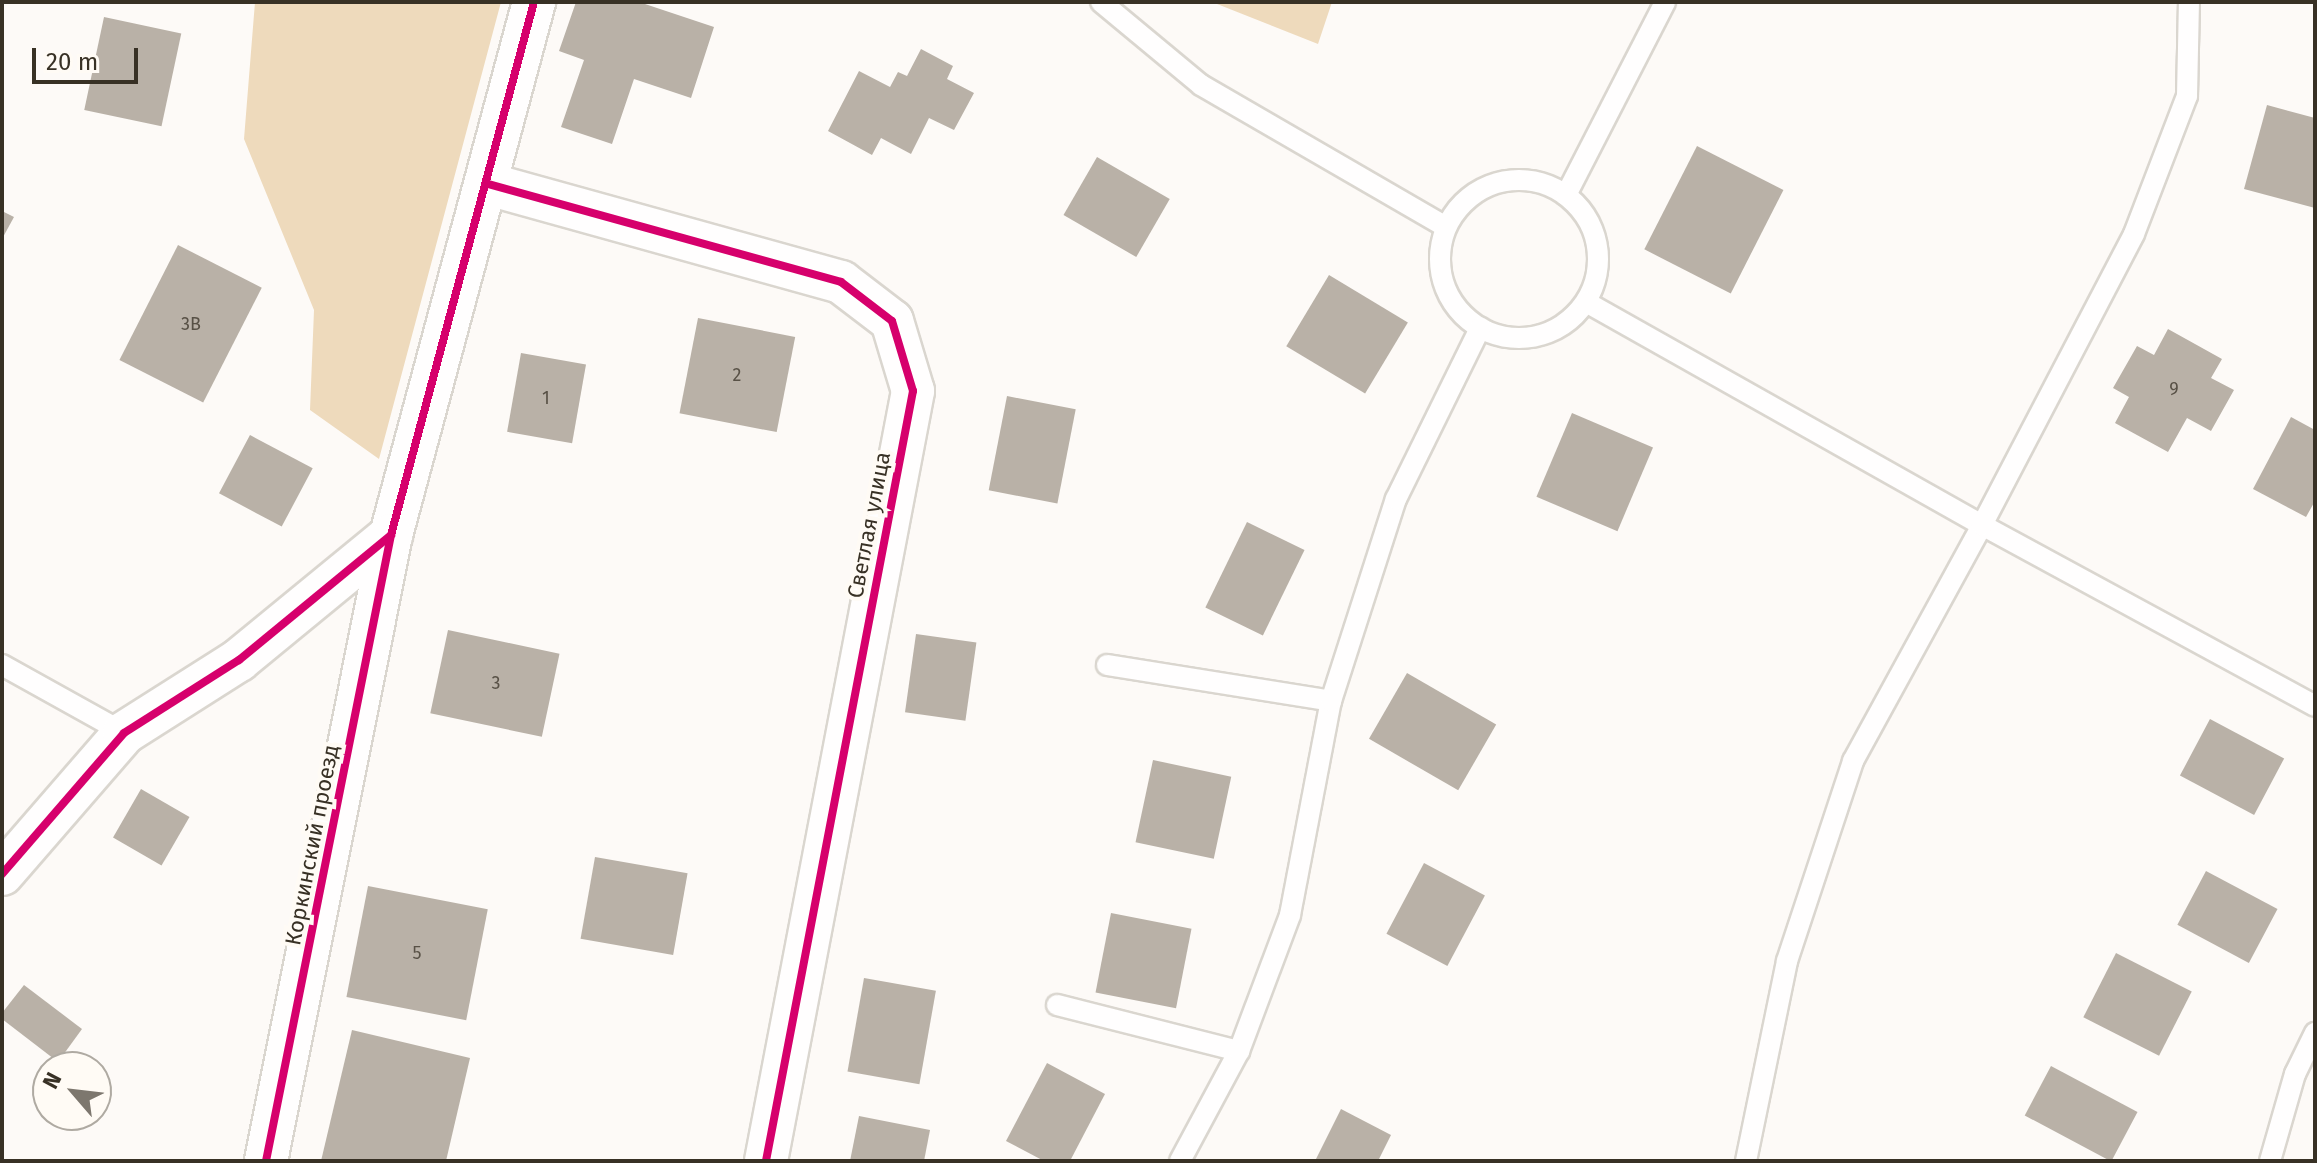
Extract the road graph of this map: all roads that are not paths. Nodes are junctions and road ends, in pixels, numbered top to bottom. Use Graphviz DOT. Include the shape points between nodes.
graph roads {
  1 [pos="534,2"];
  2 [pos="1101,2"];
  3 [pos="1665,2"];
  4 [pos="2189,2"];
  5 [pos="488,184"];
  6 [pos="1566,195"];
  7 [pos="1446,227"];
  8 [pos="1586,302"];
  9 [pos="1480,328"];
  10 [pos="1982,525"];
  11 [pos="391,535"];
  12 [pos="2,665"];
  13 [pos="1107,665"];
  14 [pos="1331,701"];
  15 [pos="2315,706"];
  16 [pos="124,733"];
  17 [pos="2,874"];
  18 [pos="1057,1005"];
  19 [pos="2315,1033"];
  20 [pos="1239,1051"];
  21 [pos="266,1161"];
  22 [pos="766,1161"];
  23 [pos="1180,1161"];
  24 [pos="1746,1161"];
  25 [pos="2270,1161"];
  1 -- 5 [label="street, Коркинский проезд"];
  2 -- 7 [label="lane" via="1201,85"];
  3 -- 6 [label="lane"];
  4 -- 10 [label="lane" via="2187,96 2134,234"];
  5 -- 11 [label="street, Коркинский проезд"];
  5 -- 22 [label="street, Светлая улица" via="841,282 892,321 913,391"];
  6 -- 7 [label="lane" via="1522,179 1498,182 1458,207"];
  6 -- 8 [label="lane" via="1594,233 1598,256"];
  7 -- 9 [label="lane" via="1440,273 1461,314"];
  8 -- 9 [label="lane" via="1570,320 1526,338 1502,337"];
  8 -- 10 [label="lane"];
  9 -- 14 [label="lane" via="1396,499"];
  10 -- 15 [label="lane"];
  10 -- 24 [label="lane" via="1853,761 1787,961"];
  11 -- 16 [label="street" via="239,660"];
  11 -- 21 [label="street, Коркинский проезд"];
  12 -- 16 [label="lane"];
  13 -- 14 [label="lane"];
  14 -- 20 [label="lane" via="1290,915"];
  16 -- 17 [label="street"];
  18 -- 20 [label="lane"];
  19 -- 25 [label="lane" via="2295,1074"];
  20 -- 23 [label="lane"];
}
